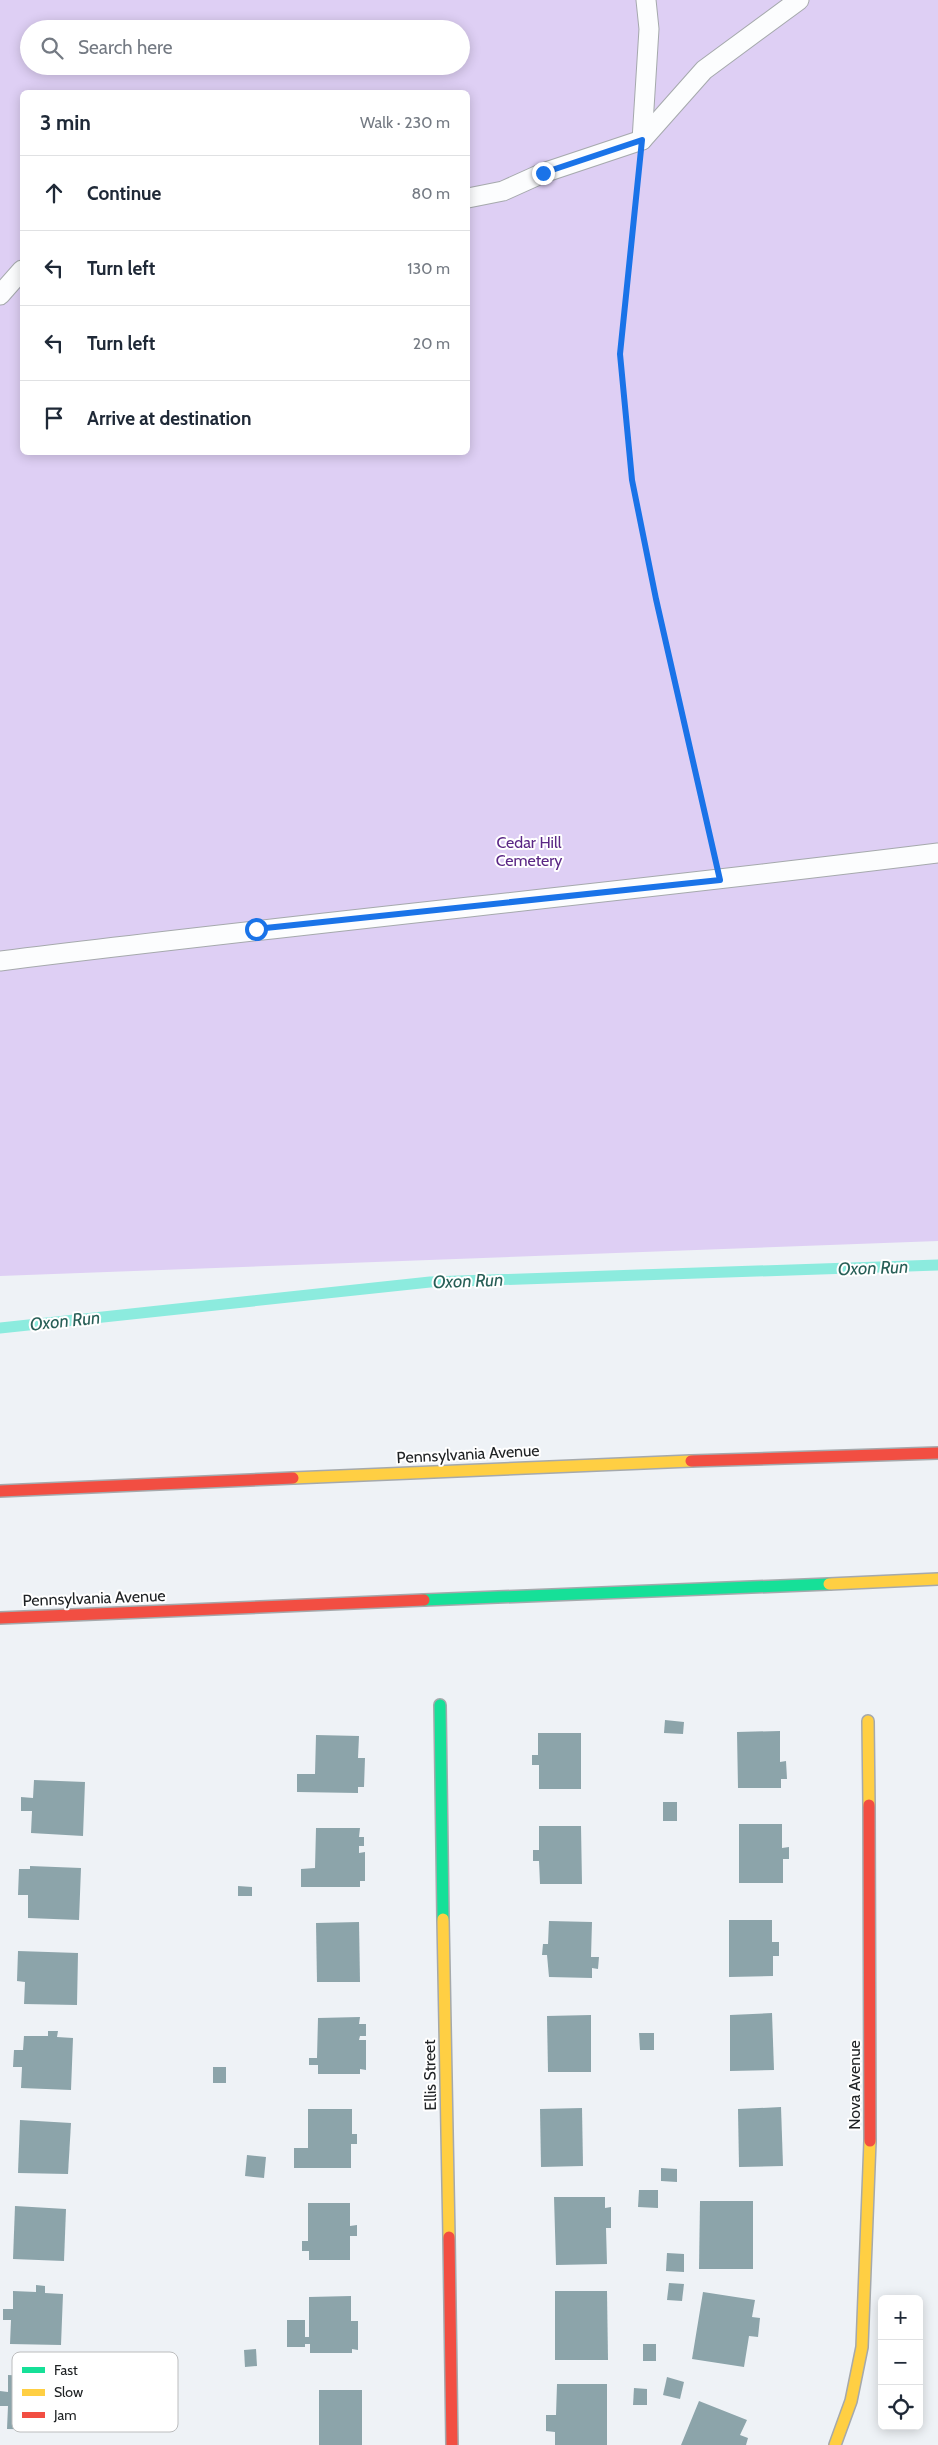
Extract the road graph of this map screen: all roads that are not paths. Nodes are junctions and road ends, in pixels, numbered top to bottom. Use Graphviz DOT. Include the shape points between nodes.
graph roads {
  1 [pos="646,0"];
  2 [pos="799,0"];
  3 [pos="642,140"];
  4 [pos="470,198"];
  5 [pos="20,272"];
  6 [pos="0,295"];
  7 [pos="938,853"];
  8 [pos="0,961"];
  9 [pos="938,1453"];
  10 [pos="0,1491"];
  11 [pos="938,1579"];
  12 [pos="0,1618"];
  13 [pos="440,1705"];
  14 [pos="868,1721"];
  15 [pos="452,2445"];
  16 [pos="835,2445"];
  1 -- 3 [label="lane" via="649,29"];
  2 -- 3 [label="lane" via="704,70"];
  3 -- 4 [label="lane" via="543,173 502,191"];
  5 -- 6 [label="lane"];
  7 -- 8 [label="lane"];
  9 -- 10 [label="main road, Pennsylvania Avenue" via="795,1456"];
  11 -- 12 [label="main road, Pennsylvania Avenue"];
  13 -- 15 [label="main road, Ellis Street"];
  14 -- 16 [label="main road, Nova Avenue" via="871,2114 866,2272 862,2347 850,2401"];
}
